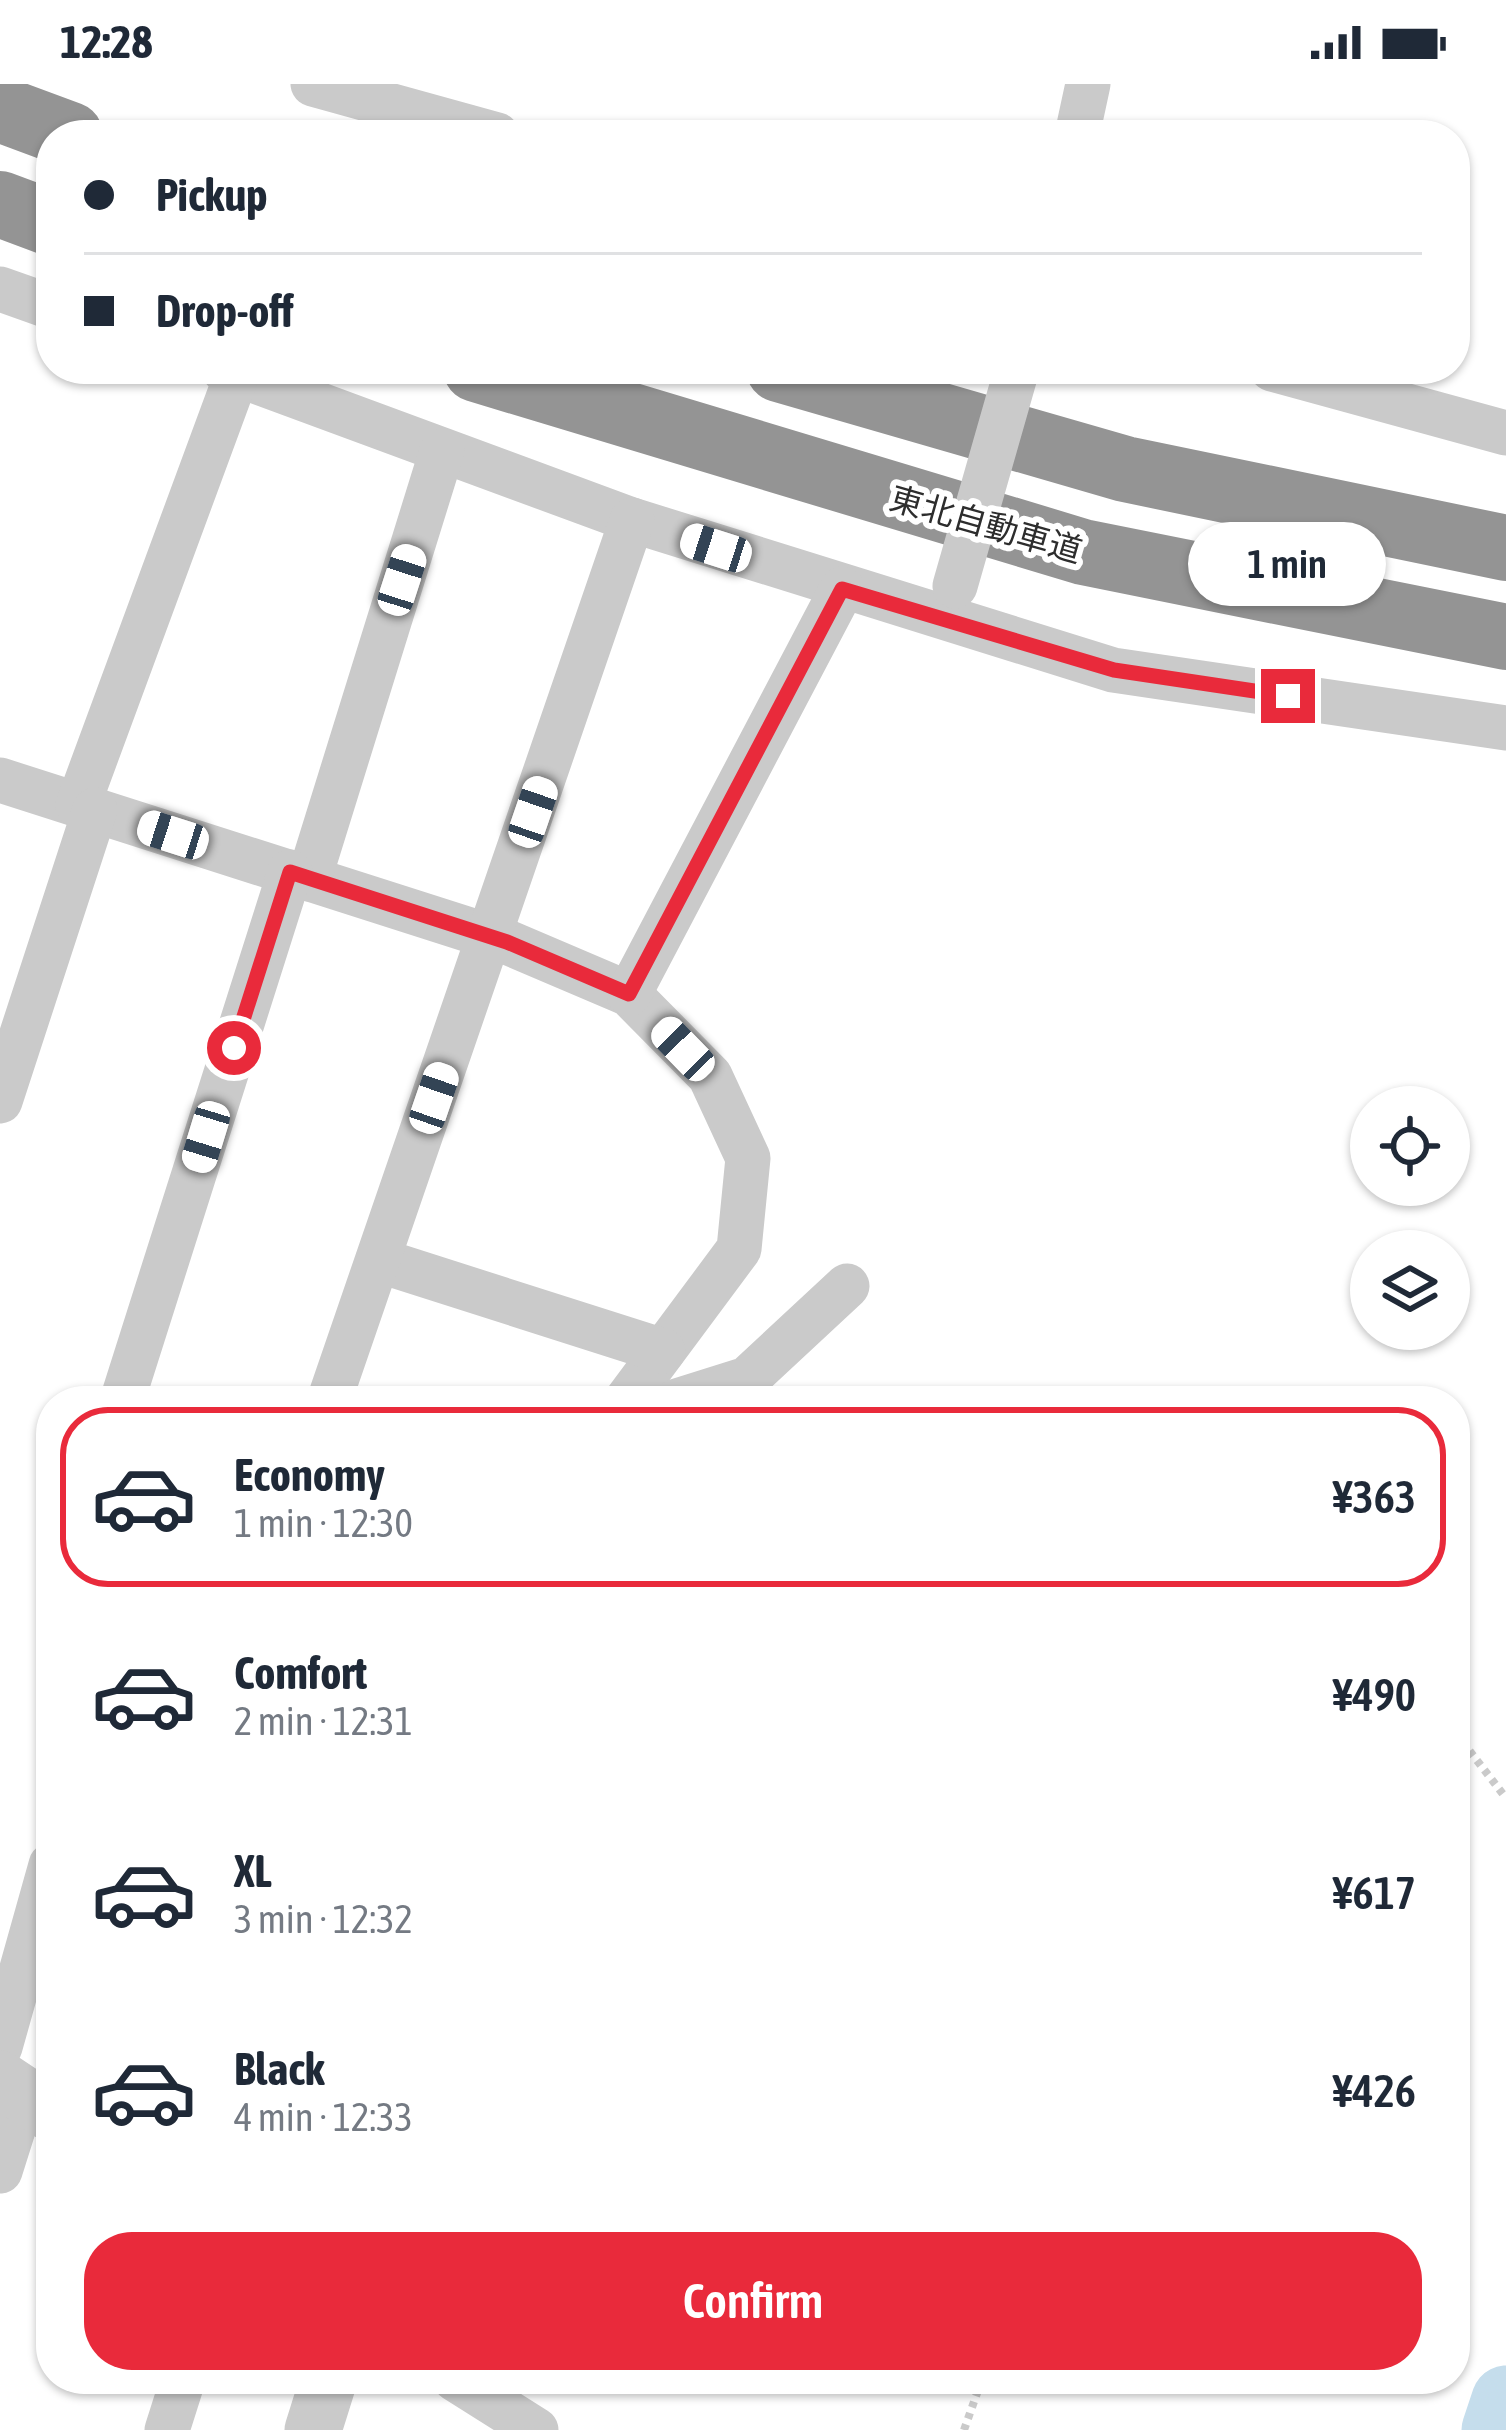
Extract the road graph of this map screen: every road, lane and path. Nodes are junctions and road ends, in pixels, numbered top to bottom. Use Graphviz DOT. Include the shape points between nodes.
graph roads {
  1 [pos="313,84"];
  2 [pos="1088,84"];
  3 [pos="0,109"];
  4 [pos="442,120"];
  5 [pos="1080,120"];
  6 [pos="36,122"];
  7 [pos="0,204"];
  8 [pos="36,217"];
  9 [pos="0,289"];
  10 [pos="36,302"];
  11 [pos="226,384"];
  12 [pos="262,384"];
  13 [pos="526,384"];
  14 [pos="826,384"];
  15 [pos="1013,384"];
  16 [pos="1326,384"];
  17 [pos="1506,434"];
  18 [pos="442,452"];
  19 [pos="632,520"];
  20 [pos="1506,548"];
  21 [pos="842,589"];
  22 [pos="951,603"];
  23 [pos="1506,637"];
  24 [pos="1506,728"];
  25 [pos="0,780"];
  26 [pos="86,808"];
  27 [pos="300,875"];
  28 [pos="490,936"];
  29 [pos="629,994"];
  30 [pos="0,1101"];
  31 [pos="378,1260"];
  32 [pos="847,1286"];
  33 [pos="663,1352"];
  34 [pos="127,1386"];
  35 [pos="334,1386"];
  36 [pos="637,1386"];
  37 [pos="725,1386"];
  38 [pos="1470,1757"];
  39 [pos="1506,1798"];
  40 [pos="36,1967"];
  41 [pos="19,2083"];
  42 [pos="0,2170"];
  43 [pos="178,2394"];
  44 [pos="324,2394"];
  45 [pos="478,2394"];
  46 [pos="977,2394"];
  47 [pos="167,2430"];
  48 [pos="313,2430"];
  49 [pos="536,2430"];
  50 [pos="964,2430"];
  1 -- 4 [label="street"];
  2 -- 5 [label="street"];
  3 -- 6 [label="highway"];
  7 -- 8 [label="highway"];
  9 -- 10 [label="street"];
  11 -- 26 [label="street"];
  12 -- 18 [label="street"];
  13 -- 23 [label="highway, 東北自動車道" via="1082,552"];
  14 -- 20 [label="highway" via="1126,469"];
  15 -- 22 [label="street, bridge"];
  16 -- 17 [label="street"];
  18 -- 19 [label="street"];
  18 -- 27 [label="street"];
  19 -- 21 [label="street"];
  19 -- 28 [label="street"];
  21 -- 22 [label="street"];
  21 -- 29 [label="street"];
  22 -- 24 [label="street" via="1114,670"];
  25 -- 26 [label="street"];
  26 -- 27 [label="street"];
  26 -- 30 [label="street"];
  27 -- 28 [label="street"];
  27 -- 34 [label="street"];
  28 -- 29 [label="street"];
  28 -- 31 [label="street"];
  29 -- 33 [label="street" via="710,1076 748,1158 739,1249"];
  31 -- 33 [label="street"];
  31 -- 35 [label="street"];
  32 -- 37 [label="street" via="748,1379"];
  33 -- 36 [label="street"];
  38 -- 39 [label="path"];
  40 -- 41 [label="street"];
  41 -- 42 [label="street"];
  43 -- 47 [label="street"];
  44 -- 48 [label="street"];
  45 -- 49 [label="street"];
  46 -- 50 [label="path"];
}
